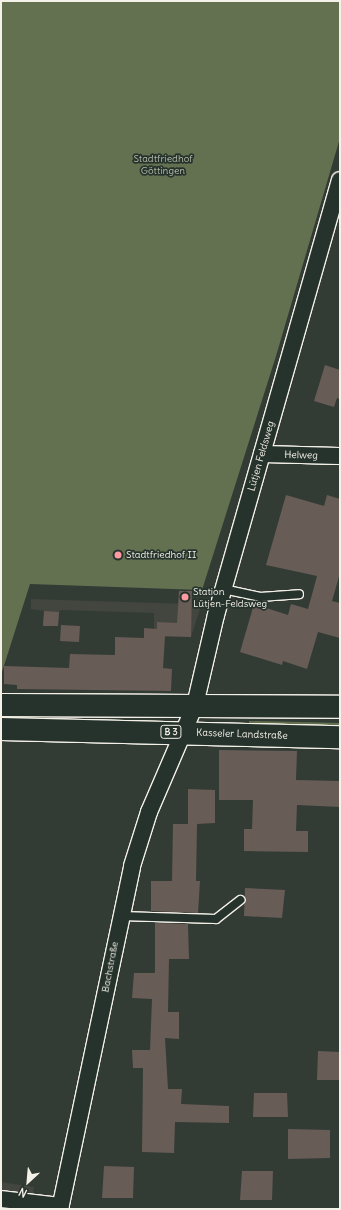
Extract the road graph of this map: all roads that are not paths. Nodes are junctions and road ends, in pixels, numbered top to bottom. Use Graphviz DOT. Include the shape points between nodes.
graph roads {
  1 [pos="340,180"];
  2 [pos="338,196"];
  3 [pos="262,454"];
  4 [pos="340,456"];
  5 [pos="223,589"];
  6 [pos="299,594"];
  7 [pos="1,705"];
  8 [pos="195,705"];
  9 [pos="340,708"];
  10 [pos="1,729"];
  11 [pos="184,733"];
  12 [pos="340,737"];
  13 [pos="240,900"];
  14 [pos="121,916"];
  15 [pos="1,1199"];
  16 [pos="60,1207"];
  1 -- 2 [label="street, Lütjen Feldsweg"];
  2 -- 3 [label="street, Lütjen Feldsweg"];
  3 -- 4 [label="street, Helweg"];
  3 -- 5 [label="street, Lütjen Feldsweg"];
  5 -- 6 [label="lane" via="260,597"];
  5 -- 8 [label="street, Lütjen Feldsweg"];
  7 -- 8 [label="main road"];
  8 -- 9 [label="main road"];
  8 -- 11 [label="street, Lütjen Feldsweg"];
  10 -- 11 [label="main road, Kasseler Landstraße / B 3"];
  11 -- 12 [label="main road, Kasseler Landstraße / B 3"];
  11 -- 14 [label="street, Bachstraße" via="149,812 132,866"];
  13 -- 14 [label="lane" via="216,919"];
  14 -- 16 [label="street, Bachstraße"];
  15 -- 16 [label="street"];
}
